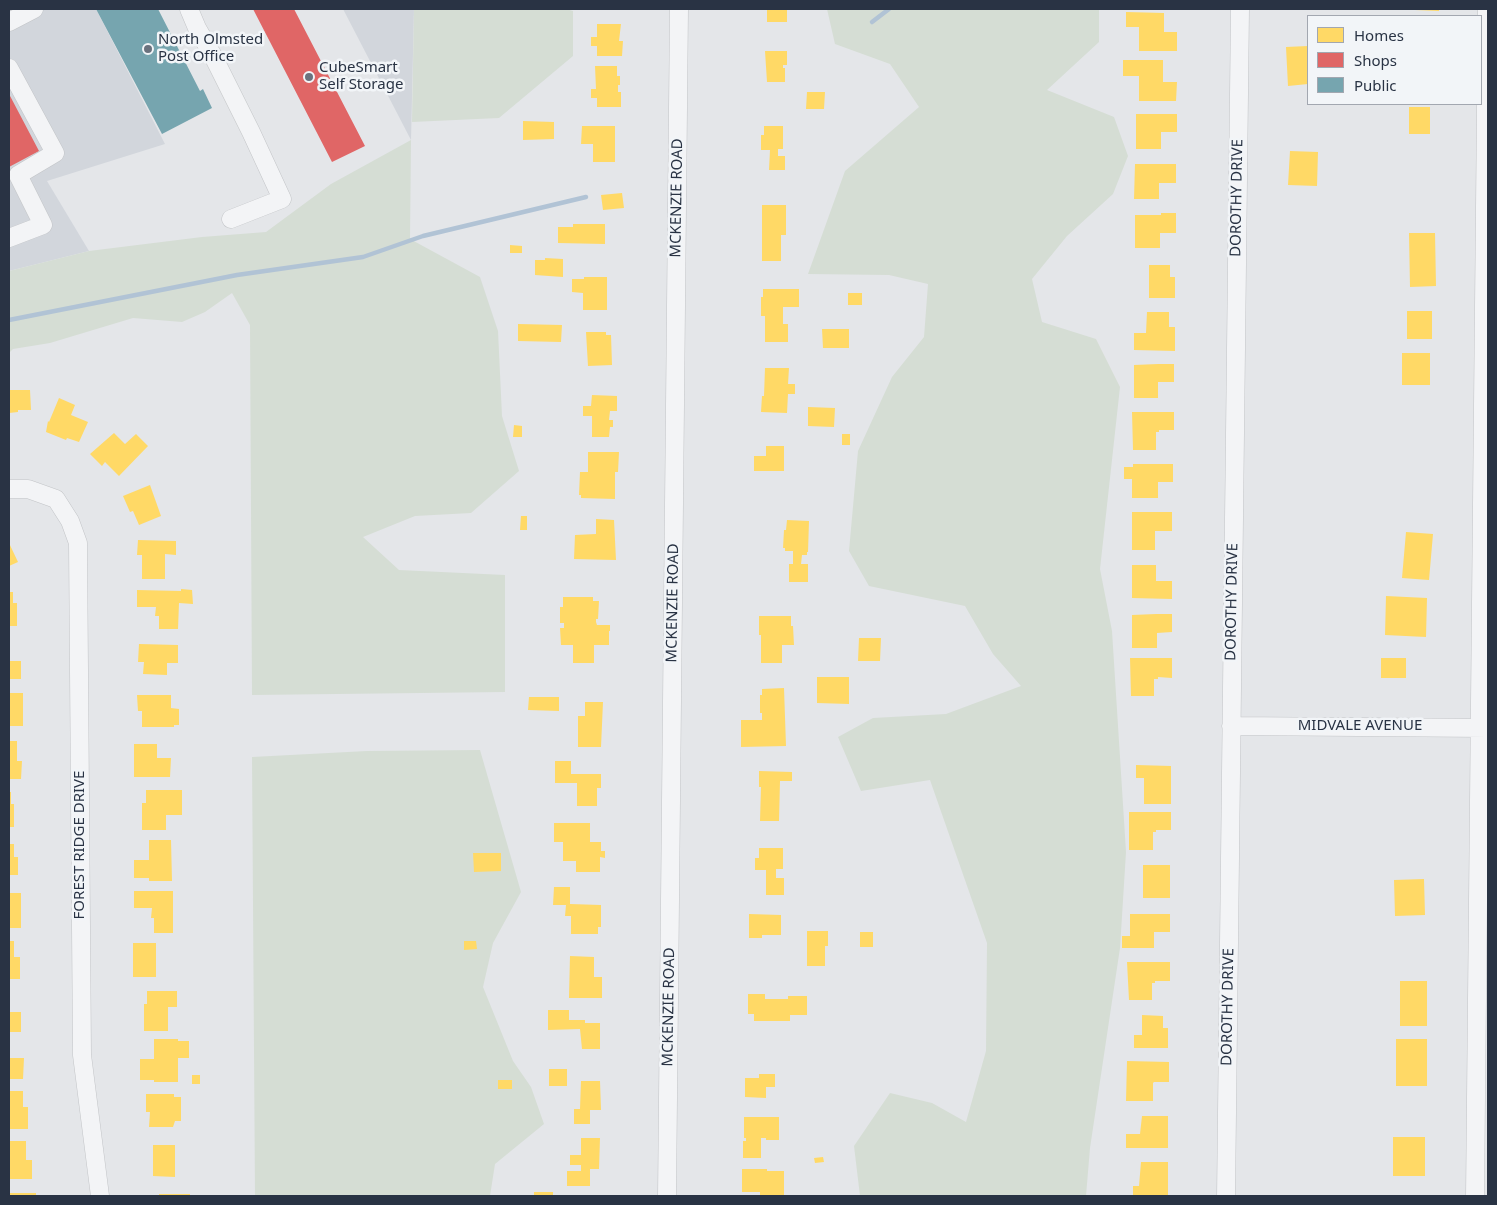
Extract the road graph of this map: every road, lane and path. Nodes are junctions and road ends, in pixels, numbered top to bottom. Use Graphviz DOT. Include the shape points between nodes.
graph roads {
  1 [pos="34,9"];
  2 [pos="189,9"];
  3 [pos="679,9"];
  4 [pos="1240,9"];
  5 [pos="1487,9"];
  6 [pos="9,22"];
  7 [pos="9,68"];
  8 [pos="231,219"];
  9 [pos="9,238"];
  10 [pos="9,489"];
  11 [pos="1231,726"];
  12 [pos="1484,727"];
  13 [pos="100,1196"];
  14 [pos="667,1196"];
  15 [pos="1226,1196"];
  16 [pos="1475,1196"];
  1 -- 6 [label="street"];
  2 -- 8 [label="street" via="252,132 282,199"];
  3 -- 14 [label="street, MCKENZIE ROAD"];
  4 -- 11 [label="street, DOROTHY DRIVE"];
  5 -- 12 [label="street"];
  7 -- 9 [label="street" via="55,153 18,175 43,224"];
  10 -- 13 [label="street, FOREST RIDGE DRIVE" via="28,489 56,499 70,521 78,543 82,1054"];
  11 -- 12 [label="street, MIDVALE AVENUE"];
  11 -- 15 [label="street, DOROTHY DRIVE"];
  12 -- 16 [label="street"];
}
